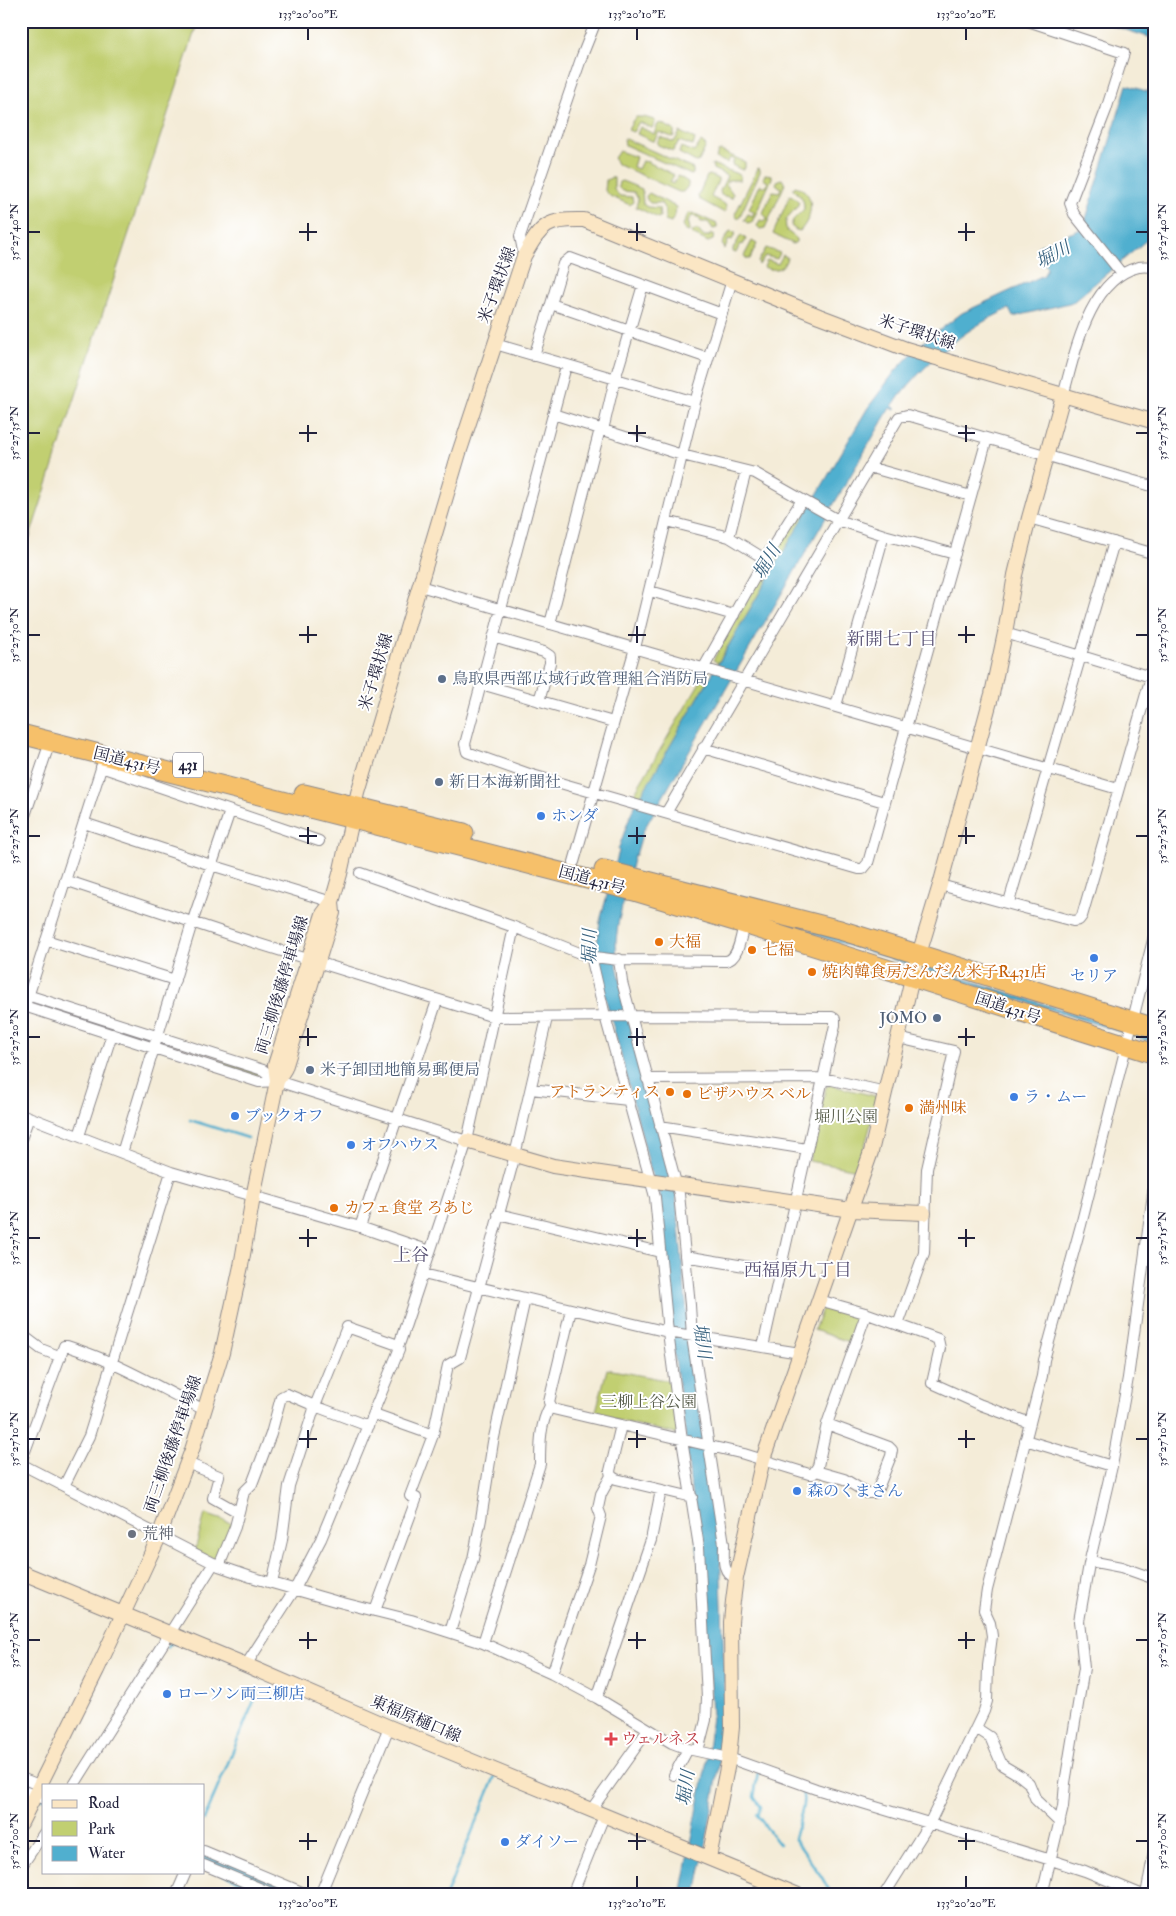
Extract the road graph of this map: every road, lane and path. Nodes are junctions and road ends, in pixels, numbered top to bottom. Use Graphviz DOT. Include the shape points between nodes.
graph roads {
  1 [pos="596,21"];
  2 [pos="1028,21"];
  3 [pos="524,256"];
  4 [pos="1155,267"];
  5 [pos="1120,271"];
  6 [pos="732,280"];
  7 [pos="643,285"];
  8 [pos="551,304"];
  9 [pos="722,314"];
  10 [pos="628,332"];
  11 [pos="495,344"];
  12 [pos="534,356"];
  13 [pos="708,358"];
  14 [pos="566,366"];
  15 [pos="615,379"];
  16 [pos="1063,396"];
  17 [pos="695,402"];
  18 [pos="553,414"];
  19 [pos="1155,422"];
  20 [pos="602,430"];
  21 [pos="987,439"];
  22 [pos="682,454"];
  23 [pos="1046,456"];
  24 [pos="869,467"];
  25 [pos="746,471"];
  26 [pos="1155,487"];
  27 [pos="972,496"];
  28 [pos="806,502"];
  29 [pos="834,518"];
  30 [pos="1029,518"];
  31 [pos="667,522"];
  32 [pos="884,535"];
  33 [pos="729,537"];
  34 [pos="1114,542"];
  35 [pos="954,554"];
  36 [pos="1155,554"];
  37 [pos="765,559"];
  38 [pos="420,586"];
  39 [pos="650,591"];
  40 [pos="501,610"];
  41 [pos="734,615"];
  42 [pos="550,624"];
  43 [pos="1005,633"];
  44 [pos="493,637"];
  45 [pos="635,648"];
  46 [pos="1080,655"];
  47 [pos="1155,663"];
  48 [pos="705,669"];
  49 [pos="1151,676"];
  50 [pos="739,679"];
  51 [pos="481,684"];
  52 [pos="539,701"];
  53 [pos="836,706"];
  54 [pos="613,722"];
  55 [pos="21,723"];
  56 [pos="907,727"];
  57 [pos="21,734"];
  58 [pos="50,742"];
  59 [pos="703,748"];
  60 [pos="977,748"];
  61 [pos="103,762"];
  62 [pos="1049,768"];
  63 [pos="1118,789"];
  64 [pos="592,793"];
  65 [pos="884,802"];
  66 [pos="230,811"];
  67 [pos="353,812"];
  68 [pos="662,812"];
  69 [pos="84,823"];
  70 [pos="21,826"];
  71 [pos="319,841"];
  72 [pos="574,862"];
  73 [pos="211,865"];
  74 [pos="360,873"];
  75 [pos="604,876"];
  76 [pos="65,880"];
  77 [pos="635,885"];
  78 [pos="940,885"];
  79 [pos="332,902"];
  80 [pos="1009,902"];
  81 [pos="192,923"];
  82 [pos="744,924"];
  83 [pos="514,927"];
  84 [pos="1155,932"];
  85 [pos="46,940"];
  86 [pos="593,956"];
  87 [pos="918,956"];
  88 [pos="618,959"];
  89 [pos="313,961"];
  90 [pos="913,976"];
  91 [pos="175,980"];
  92 [pos="25,994"];
  93 [pos="437,1001"];
  94 [pos="23,1005"];
  95 [pos="605,1016"];
  96 [pos="631,1016"];
  97 [pos="494,1018"];
  98 [pos="547,1018"];
  99 [pos="1131,1023"];
  100 [pos="1155,1028"];
  101 [pos="112,1034"];
  102 [pos="158,1037"];
  103 [pos="898,1038"];
  104 [pos="1126,1042"];
  105 [pos="155,1048"];
  106 [pos="1155,1054"];
  107 [pos="823,1078"];
  108 [pos="647,1079"];
  109 [pos="277,1081"];
  110 [pos="530,1089"];
  111 [pos="886,1092"];
  112 [pos="628,1100"];
  113 [pos="25,1115"];
  114 [pos="397,1119"];
  115 [pos="660,1126"];
  116 [pos="79,1136"];
  117 [pos="21,1139"];
  118 [pos="466,1141"];
  119 [pos="807,1149"];
  120 [pos="122,1153"];
  121 [pos="515,1155"];
  122 [pos="171,1172"];
  123 [pos="1155,1179"];
  124 [pos="649,1180"];
  125 [pos="676,1186"];
  126 [pos="252,1197"];
  127 [pos="796,1202"];
  128 [pos="851,1210"];
  129 [pos="924,1213"];
  130 [pos="498,1214"];
  131 [pos="1152,1222"];
  132 [pos="360,1227"];
  133 [pos="430,1251"];
  134 [pos="660,1252"];
  135 [pos="685,1256"];
  136 [pos="780,1272"];
  137 [pos="422,1274"];
  138 [pos="479,1288"];
  139 [pos="525,1299"];
  140 [pos="819,1300"];
  141 [pos="571,1310"];
  142 [pos="866,1314"];
  143 [pos="898,1325"];
  144 [pos="668,1332"];
  145 [pos="21,1334"];
  146 [pos="692,1336"];
  147 [pos="398,1345"];
  148 [pos="763,1347"];
  149 [pos="800,1353"];
  150 [pos="60,1357"];
  151 [pos="111,1363"];
  152 [pos="315,1406"];
  153 [pos="550,1406"];
  154 [pos="205,1410"];
  155 [pos="374,1414"];
  156 [pos="1030,1423"];
  157 [pos="827,1424"];
  158 [pos="621,1425"];
  159 [pos="368,1426"];
  160 [pos="433,1435"];
  161 [pos="684,1440"];
  162 [pos="1025,1440"];
  163 [pos="705,1445"];
  164 [pos="762,1459"];
  165 [pos="21,1463"];
  166 [pos="187,1463"];
  167 [pos="1112,1466"];
  168 [pos="816,1471"];
  169 [pos="611,1476"];
  170 [pos="64,1486"];
  171 [pos="661,1490"];
  172 [pos="692,1497"];
  173 [pos="238,1512"];
  174 [pos="159,1535"];
  175 [pos="1090,1561"];
  176 [pos="217,1564"];
  177 [pos="21,1572"];
  178 [pos="736,1578"];
  179 [pos="1155,1579"];
  180 [pos="272,1583"];
  181 [pos="295,1589"];
  182 [pos="375,1611"];
  183 [pos="122,1614"];
  184 [pos="450,1632"];
  185 [pos="169,1634"];
  186 [pos="483,1643"];
  187 [pos="246,1665"];
  188 [pos="552,1674"];
  189 [pos="597,1698"];
  190 [pos="389,1727"];
  191 [pos="976,1728"];
  192 [pos="648,1730"];
  193 [pos="688,1749"];
  194 [pos="703,1752"];
  195 [pos="729,1758"];
  196 [pos="674,1775"];
  197 [pos="21,1778"];
  198 [pos="75,1784"];
  199 [pos="36,1791"];
  200 [pos="591,1810"];
  201 [pos="604,1816"];
  202 [pos="930,1822"];
  203 [pos="21,1823"];
  204 [pos="1060,1824"];
  205 [pos="42,1836"];
  206 [pos="1155,1846"];
  207 [pos="205,1851"];
  208 [pos="707,1857"];
  209 [pos="1051,1860"];
  210 [pos="205,1865"];
  211 [pos="21,1867"];
  212 [pos="185,1874"];
  213 [pos="176,1895"];
  214 [pos="276,1895"];
  215 [pos="309,1895"];
  216 [pos="320,1895"];
  217 [pos="572,1895"];
  218 [pos="798,1895"];
  219 [pos="884,1895"];
  220 [pos="1042,1895"];
  221 [pos="1144,1895"];
  1 -- 3 [label="street" via="520,236"];
  2 -- 5 [label="street" via="1124,53 1070,203 1074,214"];
  3 -- 6 [label="main road, 米子環状線" via="536,234 545,226 564,220 584,220"];
  3 -- 11 [label="main road, 米子環状線"];
  4 -- 5 [label="street"];
  5 -- 16 [label="street" via="1089,312"];
  6 -- 9 [label="street"];
  6 -- 16 [label="main road, 米子環状線" via="906,348"];
  7 -- 8 [label="street" via="570,258 563,264"];
  7 -- 9 [label="street"];
  7 -- 10 [label="street"];
  8 -- 10 [label="street"];
  8 -- 12 [label="street"];
  9 -- 13 [label="street"];
  10 -- 13 [label="street"];
  10 -- 15 [label="street"];
  11 -- 12 [label="street"];
  11 -- 38 [label="main road, 米子環状線"];
  12 -- 14 [label="street"];
  13 -- 17 [label="street"];
  14 -- 15 [label="street"];
  14 -- 18 [label="street"];
  15 -- 17 [label="street"];
  15 -- 20 [label="street"];
  16 -- 19 [label="main road, 米子環状線"];
  16 -- 23 [label="main road"];
  17 -- 22 [label="street"];
  18 -- 20 [label="street"];
  18 -- 40 [label="street"];
  20 -- 22 [label="street"];
  20 -- 42 [label="street"];
  21 -- 23 [label="street"];
  21 -- 24 [label="street" via="902,416 896,420"];
  21 -- 27 [label="street"];
  22 -- 25 [label="street"];
  22 -- 31 [label="street"];
  23 -- 26 [label="street"];
  23 -- 30 [label="main road"];
  24 -- 27 [label="street"];
  24 -- 29 [label="street"];
  25 -- 28 [label="street"];
  25 -- 33 [label="street"];
  27 -- 35 [label="street"];
  28 -- 29 [label="street"];
  28 -- 37 [label="street"];
  29 -- 32 [label="street"];
  29 -- 50 [label="street"];
  30 -- 34 [label="street"];
  30 -- 43 [label="main road"];
  31 -- 33 [label="street"];
  31 -- 39 [label="street"];
  32 -- 35 [label="street"];
  32 -- 53 [label="street"];
  33 -- 37 [label="street"];
  34 -- 36 [label="street"];
  34 -- 46 [label="street"];
  35 -- 56 [label="street"];
  37 -- 41 [label="street"];
  38 -- 40 [label="street"];
  38 -- 67 [label="main road, 米子環状線"];
  39 -- 41 [label="street"];
  39 -- 45 [label="street"];
  40 -- 42 [label="street"];
  40 -- 44 [label="street"];
  41 -- 48 [label="street"];
  42 -- 45 [label="street"];
  43 -- 46 [label="street"];
  43 -- 60 [label="main road"];
  44 -- 51 [label="street"];
  44 -- 52 [label="street" via="550,656"];
  45 -- 48 [label="street"];
  45 -- 54 [label="street"];
  46 -- 49 [label="street"];
  46 -- 62 [label="street"];
  47 -- 49 [label="street"];
  48 -- 50 [label="street"];
  49 -- 63 [label="street"];
  50 -- 53 [label="street"];
  50 -- 59 [label="street"];
  51 -- 52 [label="street"];
  51 -- 64 [label="street" via="464,744 467,752"];
  52 -- 54 [label="street"];
  53 -- 56 [label="street"];
  54 -- 64 [label="street"];
  55 -- 67 [label="highway, 国道431号 / 431"];
  56 -- 60 [label="street"];
  56 -- 65 [label="street"];
  57 -- 58 [label="highway, 国道431号 / 431"];
  58 -- 61 [label="highway, 国道431号 / 431"];
  58 -- 70 [label="street"];
  59 -- 65 [label="street"];
  59 -- 68 [label="street"];
  60 -- 62 [label="street"];
  60 -- 78 [label="main road"];
  61 -- 66 [label="street"];
  61 -- 67 [label="highway, 国道431号 / 431"];
  61 -- 69 [label="street"];
  62 -- 63 [label="street"];
  62 -- 80 [label="street"];
  63 -- 80 [label="street" via="1079,920"];
  64 -- 68 [label="street"];
  64 -- 72 [label="street"];
  65 -- 68 [label="street" via="868,863 863,869"];
  66 -- 71 [label="street"];
  66 -- 73 [label="street"];
  67 -- 72 [label="highway, 国道431号 / 431"];
  67 -- 75 [label="highway, 国道431号 / 431"];
  67 -- 79 [label="main road, 両三柳後藤停車場線"];
  69 -- 73 [label="street"];
  69 -- 76 [label="street"];
  72 -- 75 [label="highway, 国道431号 / 431"];
  73 -- 79 [label="street"];
  73 -- 81 [label="street"];
  74 -- 83 [label="street"];
  75 -- 77 [label="highway, 国道431号 / 431"];
  76 -- 81 [label="street"];
  76 -- 85 [label="street"];
  77 -- 82 [label="highway, 国道431号 / 431"];
  77 -- 87 [label="highway, 国道431号 / 431" via="840,930"];
  78 -- 80 [label="street"];
  78 -- 87 [label="main road"];
  79 -- 89 [label="main road, 両三柳後藤停車場線" via="322,914"];
  81 -- 89 [label="street"];
  81 -- 91 [label="street"];
  82 -- 88 [label="street" via="735,956 729,961"];
  82 -- 90 [label="highway, 国道431号 / 431"];
  83 -- 86 [label="street"];
  83 -- 97 [label="street"];
  84 -- 99 [label="street"];
  85 -- 91 [label="street"];
  85 -- 92 [label="street"];
  86 -- 88 [label="street"];
  86 -- 95 [label="street"];
  87 -- 90 [label="main road"];
  87 -- 99 [label="highway, 国道431号 / 431"];
  88 -- 96 [label="street"];
  89 -- 93 [label="street"];
  89 -- 109 [label="main road, 両三柳後藤停車場線" via="275,1065"];
  90 -- 103 [label="main road"];
  90 -- 104 [label="highway, 国道431号 / 431"];
  91 -- 102 [label="street"];
  92 -- 94 [label="street"];
  92 -- 102 [label="street"];
  93 -- 97 [label="street"];
  93 -- 114 [label="street"];
  94 -- 101 [label="street"];
  95 -- 96 [label="street"];
  95 -- 98 [label="street"];
  95 -- 112 [label="street"];
  96 -- 107 [label="street" via="832,1017 836,1021"];
  96 -- 108 [label="street"];
  97 -- 98 [label="street"];
  97 -- 118 [label="street"];
  98 -- 110 [label="street"];
  99 -- 100 [label="highway, 国道431号 / 431"];
  99 -- 104 [label="street"];
  101 -- 105 [label="street"];
  101 -- 116 [label="street"];
  102 -- 105 [label="street"];
  102 -- 109 [label="street" via="263,1070"];
  103 -- 111 [label="main road"];
  103 -- 129 [label="street" via="954,1051 927,1169"];
  104 -- 106 [label="highway, 国道431号 / 431"];
  104 -- 156 [label="street"];
  105 -- 109 [label="street" via="259,1082"];
  105 -- 120 [label="street"];
  107 -- 108 [label="street"];
  107 -- 111 [label="street"];
  107 -- 119 [label="street"];
  108 -- 115 [label="street"];
  109 -- 114 [label="street"];
  109 -- 126 [label="main road, 両三柳後藤停車場線"];
  110 -- 112 [label="street"];
  110 -- 121 [label="street"];
  111 -- 128 [label="main road" via="871,1152"];
  112 -- 124 [label="street"];
  113 -- 116 [label="street"];
  113 -- 117 [label="street"];
  114 -- 118 [label="street"];
  114 -- 132 [label="street"];
  115 -- 119 [label="street"];
  115 -- 125 [label="street"];
  116 -- 120 [label="street"];
  118 -- 121 [label="main road"];
  118 -- 133 [label="street"];
  119 -- 127 [label="street"];
  120 -- 122 [label="street"];
  121 -- 124 [label="main road" via="553,1166"];
  121 -- 130 [label="street"];
  122 -- 126 [label="street"];
  122 -- 151 [label="street"];
  123 -- 131 [label="street"];
  124 -- 125 [label="main road"];
  124 -- 134 [label="street" via="655,1197"];
  125 -- 127 [label="main road"];
  125 -- 135 [label="street"];
  126 -- 132 [label="street"];
  126 -- 154 [label="main road, 両三柳後藤停車場線" via="222,1353"];
  127 -- 128 [label="main road"];
  127 -- 136 [label="street"];
  128 -- 129 [label="main road"];
  128 -- 140 [label="main road"];
  129 -- 143 [label="street" via="924,1253"];
  130 -- 134 [label="street"];
  130 -- 138 [label="street"];
  131 -- 167 [label="street"];
  132 -- 133 [label="street"];
  133 -- 137 [label="street"];
  134 -- 144 [label="street"];
  135 -- 136 [label="street"];
  135 -- 146 [label="street"];
  136 -- 148 [label="street"];
  137 -- 138 [label="street"];
  137 -- 147 [label="street"];
  138 -- 139 [label="street"];
  138 -- 160 [label="street" via="460,1358 448,1365"];
  139 -- 141 [label="street"];
  139 -- 184 [label="street" via="493,1442 473,1559"];
  140 -- 142 [label="street"];
  140 -- 149 [label="main road"];
  141 -- 144 [label="street"];
  141 -- 153 [label="street"];
  142 -- 143 [label="street"];
  142 -- 157 [label="street"];
  143 -- 156 [label="street" via="940,1341 935,1384"];
  144 -- 146 [label="street"];
  144 -- 161 [label="street"];
  145 -- 150 [label="street" via="41,1349"];
  146 -- 148 [label="street"];
  146 -- 163 [label="street"];
  147 -- 152 [label="street" via="347,1326"];
  147 -- 155 [label="street" via="399,1350"];
  148 -- 149 [label="street"];
  149 -- 164 [label="main road"];
  150 -- 151 [label="street" via="64,1346 67,1346"];
  150 -- 165 [label="street"];
  151 -- 154 [label="street"];
  151 -- 170 [label="street" via="89,1436"];
  152 -- 159 [label="street"];
  152 -- 173 [label="street" via="286,1394 281,1397 271,1434"];
  152 -- 180 [label="street" via="288,1486 282,1540"];
  153 -- 158 [label="street"];
  153 -- 186 [label="street" via="540,1437 540,1464"];
  154 -- 166 [label="main road, 両三柳後藤停車場線"];
  155 -- 159 [label="street"];
  155 -- 160 [label="street"];
  156 -- 162 [label="street"];
  157 -- 168 [label="street"];
  157 -- 168 [label="street" via="889,1447 891,1456 875,1493 867,1493 844,1479"];
  158 -- 161 [label="street"];
  158 -- 169 [label="street"];
  159 -- 181 [label="street" via="321,1539"];
  160 -- 182 [label="street" via="410,1496 416,1500"];
  161 -- 163 [label="street"];
  161 -- 172 [label="street"];
  162 -- 167 [label="street"];
  162 -- 191 [label="street" via="984,1602 992,1636 987,1701"];
  163 -- 164 [label="street"];
  163 -- 178 [label="street" via="724,1544 725,1569 727,1574"];
  164 -- 168 [label="street" via="809,1474"];
  164 -- 178 [label="main road"];
  165 -- 170 [label="street"];
  166 -- 173 [label="street" via="219,1476 213,1498"];
  166 -- 174 [label="main road, 両三柳後藤停車場線"];
  167 -- 175 [label="street"];
  169 -- 171 [label="street"];
  169 -- 188 [label="street" via="600,1494 600,1516 589,1565"];
  170 -- 174 [label="street"];
  171 -- 172 [label="street"];
  171 -- 189 [label="street" via="651,1540"];
  172 -- 194 [label="street" via="699,1547 707,1698"];
  173 -- 176 [label="street"];
  174 -- 176 [label="street"];
  174 -- 183 [label="main road, 両三柳後藤停車場線"];
  175 -- 179 [label="street"];
  175 -- 204 [label="street" via="1079,1621 1084,1671"];
  176 -- 180 [label="street"];
  176 -- 185 [label="street"];
  177 -- 183 [label="main road, 東福原樋口線"];
  178 -- 195 [label="main road" via="731,1622 732,1727"];
  180 -- 181 [label="street"];
  181 -- 182 [label="street"];
  181 -- 187 [label="street"];
  182 -- 184 [label="street"];
  183 -- 185 [label="main road, 東福原樋口線"];
  183 -- 199 [label="main road, 両三柳後藤停車場線"];
  184 -- 186 [label="street"];
  185 -- 187 [label="main road, 東福原樋口線"];
  185 -- 198 [label="street"];
  186 -- 188 [label="street"];
  187 -- 190 [label="main road, 東福原樋口線"];
  188 -- 189 [label="street"];
  189 -- 192 [label="street"];
  190 -- 200 [label="main road, 東福原樋口線"];
  190 -- 216 [label="street"];
  191 -- 202 [label="street"];
  191 -- 204 [label="street" via="992,1740 1002,1765 1029,1784 1036,1800"];
  192 -- 193 [label="street"];
  192 -- 200 [label="street"];
  193 -- 194 [label="street"];
  193 -- 196 [label="street"];
  194 -- 195 [label="street"];
  195 -- 202 [label="street" via="816,1789"];
  195 -- 208 [label="main road"];
  197 -- 199 [label="street"];
  199 -- 203 [label="main road, 両三柳後藤停車場線"];
  200 -- 201 [label="main road, 東福原樋口線"];
  201 -- 208 [label="main road, 東福原樋口線"];
  201 -- 217 [label="street"];
  202 -- 209 [label="street"];
  202 -- 219 [label="street"];
  204 -- 209 [label="street"];
  205 -- 211 [label="street"];
  206 -- 221 [label="street"];
  207 -- 215 [label="street"];
  208 -- 218 [label="main road, 東福原樋口線"];
  209 -- 220 [label="street"];
  209 -- 221 [label="street"];
  210 -- 214 [label="street"];
  212 -- 213 [label="street"];
}
